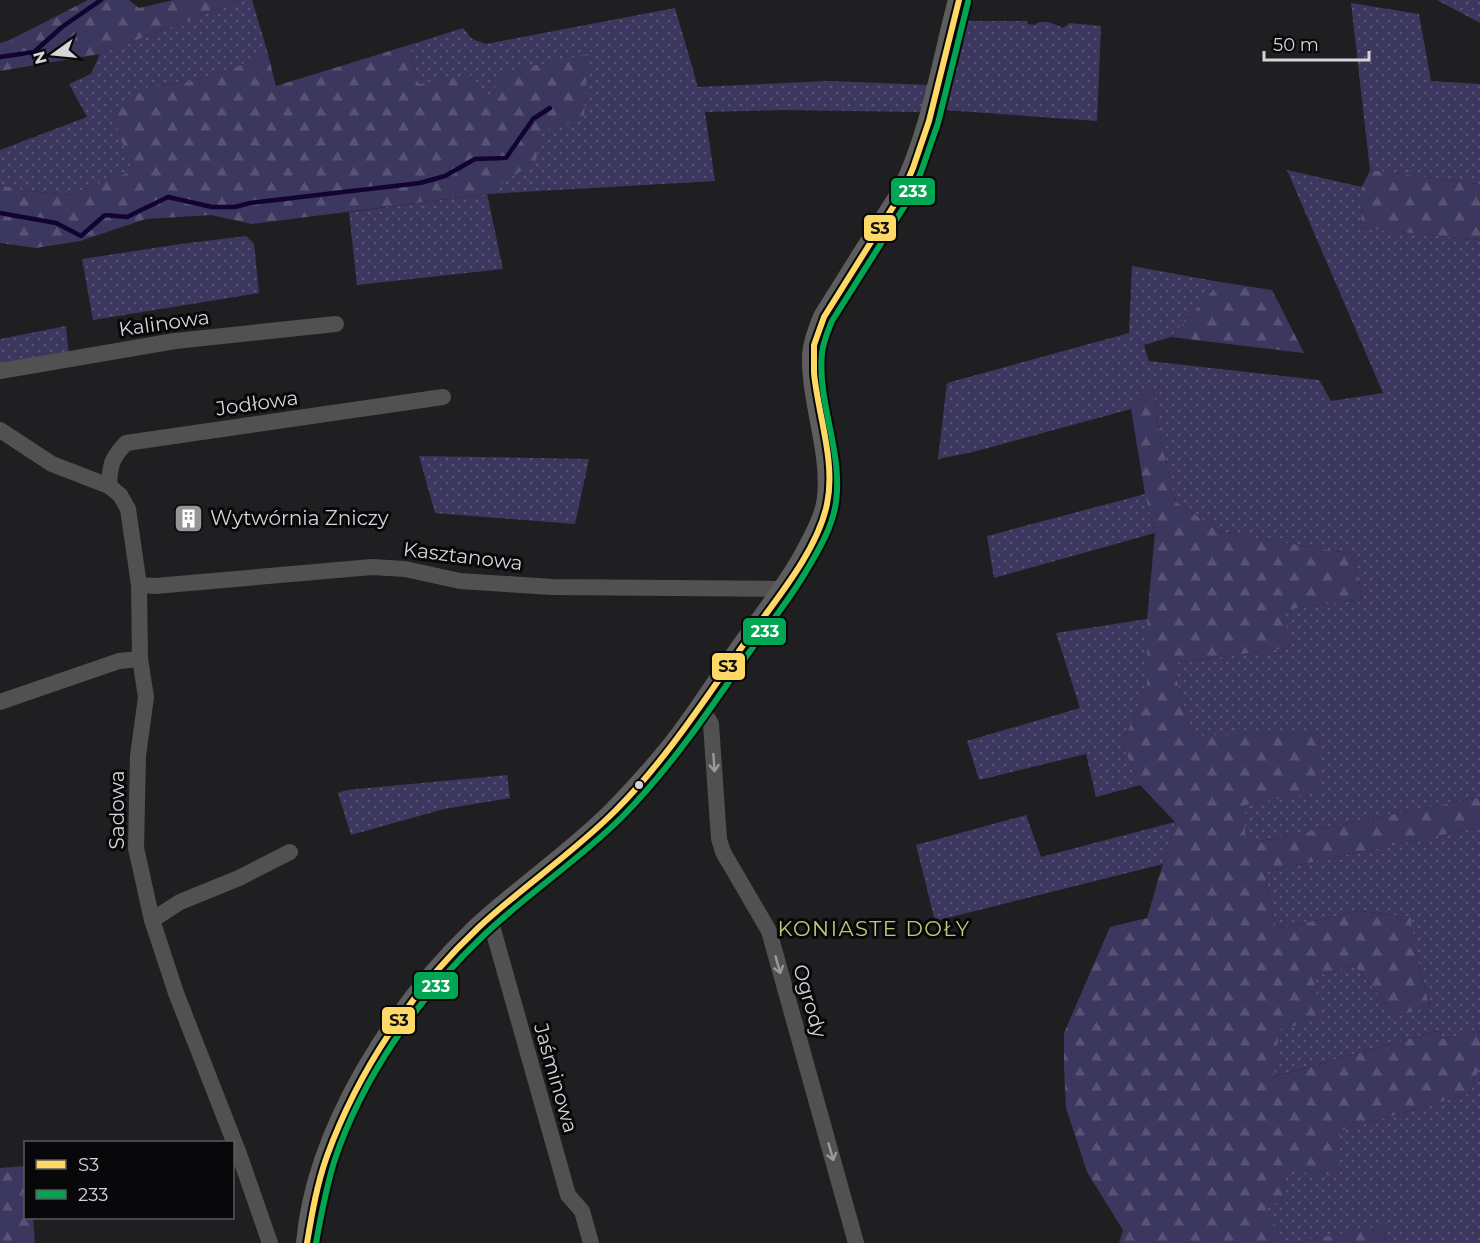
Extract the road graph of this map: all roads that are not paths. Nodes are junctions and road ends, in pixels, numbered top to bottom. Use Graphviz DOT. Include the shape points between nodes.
graph roads {
  1 [pos="959,0"];
  2 [pos="336,324"];
  3 [pos="0,371"];
  4 [pos="443,397"];
  5 [pos="0,430"];
  6 [pos="109,486"];
  7 [pos="139,585"];
  8 [pos="782,589"];
  9 [pos="140,659"];
  10 [pos="0,702"];
  11 [pos="701,707"];
  12 [pos="290,852"];
  13 [pos="490,919"];
  14 [pos="152,920"];
  15 [pos="234,1141"];
  16 [pos="234,1141"];
  17 [pos="270,1243"];
  18 [pos="307,1243"];
  19 [pos="591,1243"];
  20 [pos="856,1243"];
  1 -- 8 [label="street" via="913,171 824,317 816,337 816,392 830,472 828,502 804,558"];
  2 -- 3 [label="street, Kalinowa" via="175,341"];
  4 -- 6 [label="street, Jodłowa" via="126,443 110,465"];
  5 -- 6 [label="street, Sadowa" via="52,464"];
  6 -- 7 [label="street, Sadowa" via="128,509"];
  7 -- 8 [label="street, Kasztanowa" via="372,567 405,568 460,581 552,587"];
  7 -- 9 [label="street, Sadowa"];
  8 -- 11 [label="street"];
  9 -- 10 [label="street" via="118,662"];
  9 -- 14 [label="street, Sadowa" via="146,697 138,756 136,848"];
  11 -- 13 [label="street" via="681,736 614,812"];
  11 -- 20 [label="street, Ogrody, one-way" via="711,724 719,839 769,931"];
  12 -- 14 [label="street" via="180,902"];
  13 -- 18 [label="street" via="442,966 407,1009 353,1097 320,1173"];
  13 -- 19 [label="street, Jaśminowa" via="567,1195 582,1211"];
  14 -- 16 [label="street, Sadowa"];
  15 -- 17 [label="street, Sadowa"];
}
